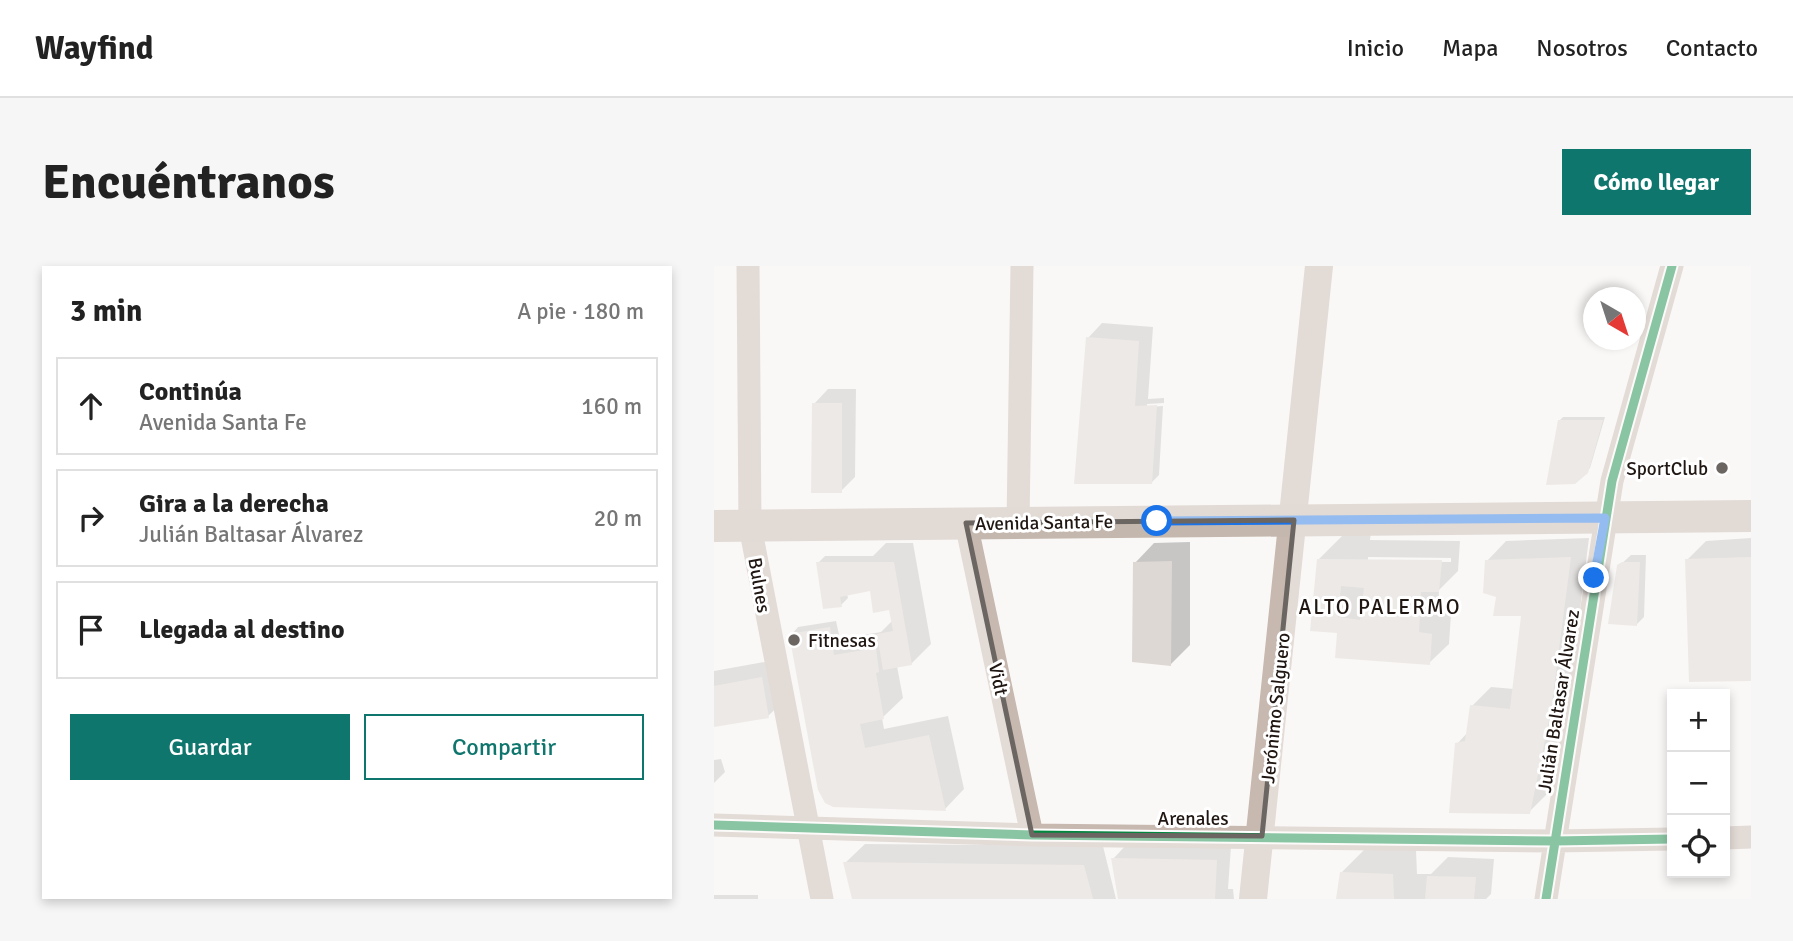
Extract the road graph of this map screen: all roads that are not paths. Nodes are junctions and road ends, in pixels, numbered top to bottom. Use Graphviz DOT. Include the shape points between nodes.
graph roads {
  1 [pos="748,266"];
  2 [pos="1022,266"];
  3 [pos="1319,266"];
  4 [pos="1672,266"];
  5 [pos="1751,516"];
  6 [pos="1605,518"];
  7 [pos="1294,520"];
  8 [pos="966,523"];
  9 [pos="1018,523"];
  10 [pos="714,526"];
  11 [pos="750,526"];
  12 [pos="714,825"];
  13 [pos="807,826"];
  14 [pos="1032,835"];
  15 [pos="1262,836"];
  16 [pos="1751,837"];
  17 [pos="1730,838"];
  18 [pos="1667,839"];
  19 [pos="1555,841"];
  20 [pos="822,899"];
  21 [pos="1253,899"];
  22 [pos="1546,899"];
  1 -- 11 [label="street, Bulnes"];
  2 -- 9 [label="street"];
  3 -- 7 [label="street, Jerónimo Salguero"];
  4 -- 6 [label="street, Julián Baltasar Álvarez"];
  5 -- 6 [label="main road, Avenida Santa Fe"];
  6 -- 7 [label="main road, Avenida Santa Fe"];
  6 -- 19 [label="street, Julián Baltasar Álvarez"];
  7 -- 9 [label="main road, Avenida Santa Fe"];
  7 -- 15 [label="street, Jerónimo Salguero"];
  8 -- 9 [label="main road, Avenida Santa Fe"];
  8 -- 11 [label="main road, Avenida Santa Fe"];
  8 -- 14 [label="street, Vidt"];
  10 -- 11 [label="main road, Avenida Santa Fe"];
  11 -- 13 [label="street, Bulnes"];
  12 -- 13 [label="street, Arenales"];
  13 -- 14 [label="street, Arenales"];
  13 -- 20 [label="street, Bulnes"];
  14 -- 15 [label="street, Arenales"];
  15 -- 19 [label="street, Arenales"];
  15 -- 21 [label="street, Jerónimo Salguero"];
  16 -- 17 [label="street"];
  18 -- 19 [label="street, Arenales"];
  19 -- 22 [label="street, Julián Baltasar Álvarez"];
}
